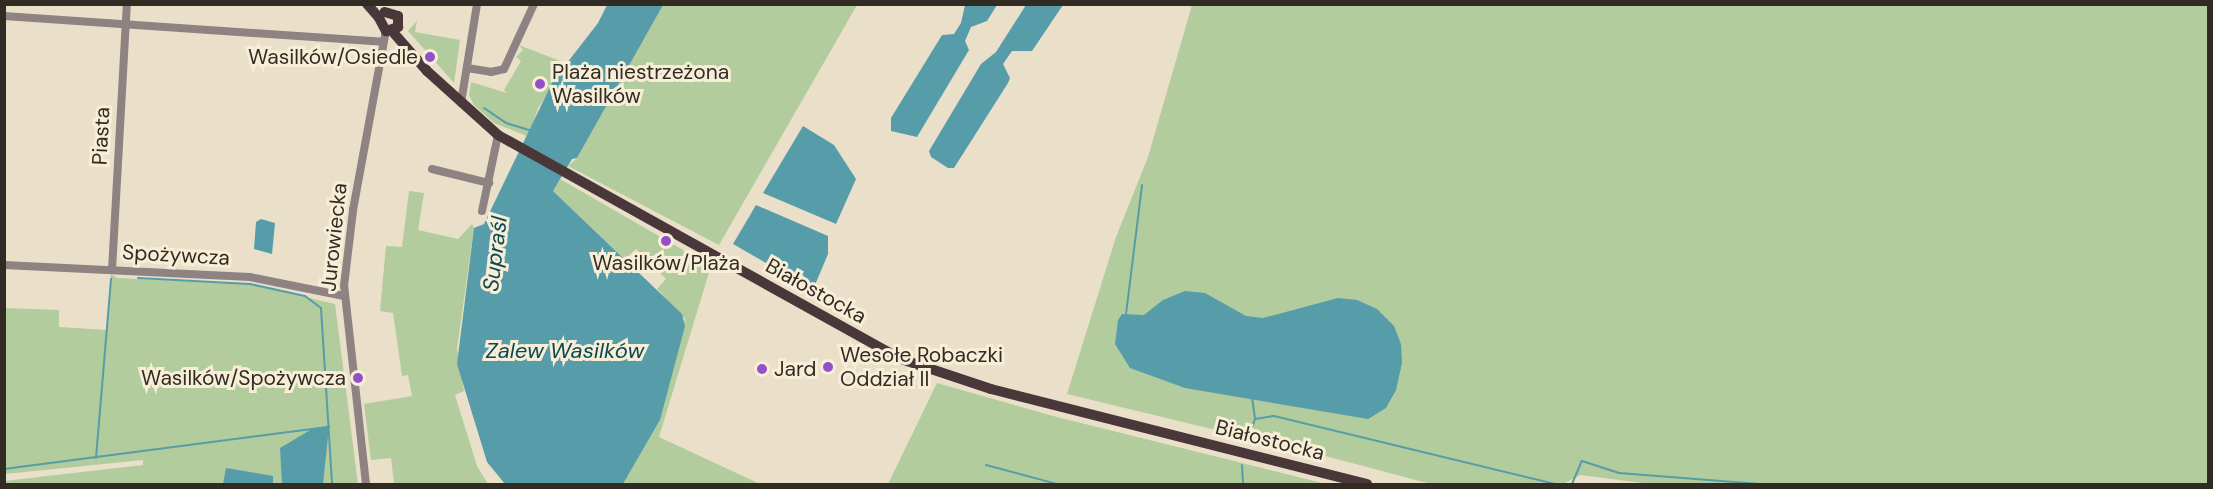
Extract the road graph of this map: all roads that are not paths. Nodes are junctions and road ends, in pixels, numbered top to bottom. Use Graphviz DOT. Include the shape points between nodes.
graph roads {
  1 [pos="127,4"];
  2 [pos="369,4"];
  3 [pos="477,4"];
  4 [pos="534,4"];
  5 [pos="382,15"];
  6 [pos="4,16"];
  7 [pos="125,25"];
  8 [pos="390,33"];
  9 [pos="466,68"];
  10 [pos="461,103"];
  11 [pos="498,135"];
  12 [pos="432,169"];
  13 [pos="489,183"];
  14 [pos="482,211"];
  15 [pos="4,265"];
  16 [pos="112,270"];
  17 [pos="344,296"];
  18 [pos="366,484"];
  19 [pos="1367,484"];
  1 -- 7 [label="street, Piasta"];
  2 -- 5 [label="main road"];
  3 -- 9 [label="street"];
  4 -- 9 [label="street" via="504,69 497,72"];
  5 -- 8 [label="main road" via="380,26"];
  5 -- 8 [label="main road" via="396,13"];
  6 -- 7 [label="street"];
  7 -- 8 [label="street"];
  7 -- 16 [label="street, Piasta"];
  8 -- 10 [label="main road, Białostocka"];
  8 -- 17 [label="street, Jurowiecka" via="353,210"];
  9 -- 10 [label="street"];
  10 -- 11 [label="main road, Białostocka"];
  11 -- 13 [label="street"];
  11 -- 19 [label="main road, Białostocka" via="872,345 926,370"];
  12 -- 13 [label="street"];
  13 -- 14 [label="street"];
  15 -- 16 [label="street, Spożywcza"];
  16 -- 17 [label="street, Spożywcza" via="250,277"];
  17 -- 18 [label="street, Jurowiecka"];
}
